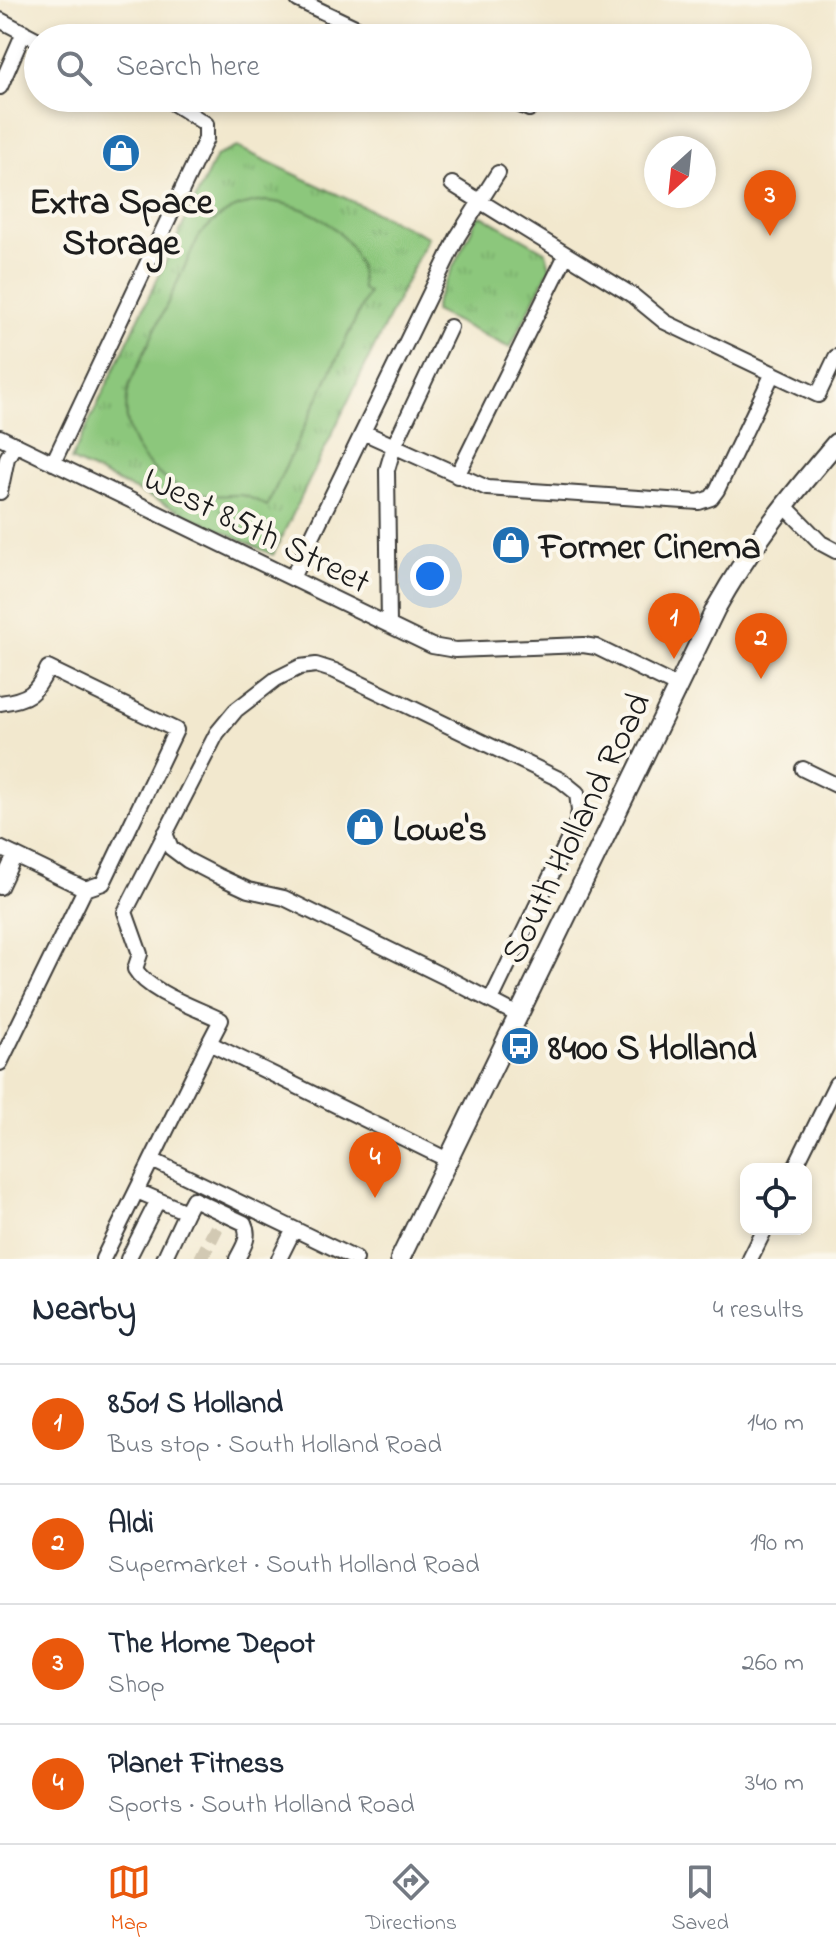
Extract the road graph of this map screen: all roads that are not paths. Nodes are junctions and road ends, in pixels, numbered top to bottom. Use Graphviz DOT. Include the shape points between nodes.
graph roads {
  1 [pos="298,0"];
  2 [pos="0,20"];
  3 [pos="349,24"];
  4 [pos="24,32"];
  5 [pos="0,87"];
  6 [pos="190,112"];
  7 [pos="498,173"];
  8 [pos="452,184"];
  9 [pos="480,201"];
  10 [pos="566,255"];
  11 [pos="450,327"];
  12 [pos="836,357"];
  13 [pos="773,373"];
  14 [pos="363,432"];
  15 [pos="0,437"];
  16 [pos="836,443"];
  17 [pos="15,444"];
  18 [pos="394,446"];
  19 [pos="53,463"];
  20 [pos="457,476"];
  21 [pos="0,492"];
  22 [pos="784,505"];
  23 [pos="836,551"];
  24 [pos="292,578"];
  25 [pos="389,625"];
  26 [pos="678,687"];
  27 [pos="0,703"];
  28 [pos="803,769"];
  29 [pos="836,785"];
  30 [pos="165,833"];
  31 [pos="0,848"];
  32 [pos="15,855"];
  33 [pos="0,887"];
  34 [pos="85,889"];
  35 [pos="491,1000"];
  36 [pos="518,1015"];
  37 [pos="209,1043"];
  38 [pos="0,1063"];
  39 [pos="836,1084"];
  40 [pos="152,1160"];
  41 [pos="448,1160"];
  42 [pos="797,1163"];
  43 [pos="137,1191"];
  44 [pos="158,1200"];
  45 [pos="186,1212"];
  46 [pos="294,1229"];
  47 [pos="762,1235"];
  48 [pos="103,1259"];
  49 [pos="128,1259"];
  50 [pos="164,1259"];
  51 [pos="237,1259"];
  52 [pos="279,1259"];
  53 [pos="356,1259"];
  54 [pos="400,1259"];
  55 [pos="750,1259"];
  1 -- 3 [label="street"];
  2 -- 4 [label="street"];
  4 -- 5 [label="street"];
  6 -- 19 [label="street" via="206,124 206,139"];
  7 -- 9 [label="street"];
  8 -- 9 [label="street"];
  9 -- 10 [label="street"];
  9 -- 14 [label="street"];
  10 -- 13 [label="street" via="665,322"];
  10 -- 20 [label="street"];
  11 -- 18 [label="street"];
  12 -- 13 [label="street" via="818,395"];
  13 -- 20 [label="street" via="717,490 699,502 487,488"];
  14 -- 18 [label="street"];
  14 -- 24 [label="street"];
  15 -- 17 [label="street, West 85th Street"];
  16 -- 22 [label="main road, South Holland Road"];
  17 -- 19 [label="street, West 85th Street"];
  17 -- 21 [label="street"];
  18 -- 20 [label="street"];
  18 -- 25 [label="street" via="387,470"];
  19 -- 24 [label="street, West 85th Street"];
  22 -- 23 [label="street"];
  22 -- 26 [label="main road, South Holland Road" via="736,573"];
  24 -- 25 [label="street, West 85th Street"];
  25 -- 26 [label="street, West 85th Street" via="432,646 455,650 596,647"];
  26 -- 36 [label="main road, South Holland Road"];
  27 -- 34 [label="street" via="37,690 48,668 176,730 103,883"];
  28 -- 29 [label="street"];
  30 -- 35 [label="street" via="171,848 208,871 248,890 284,898"];
  30 -- 35 [label="street" via="217,733 255,694 300,667 335,671 561,780 577,793 577,822"];
  30 -- 37 [label="street" via="125,912 140,954 135,969 151,985 221,1020"];
  31 -- 32 [label="street"];
  32 -- 33 [label="street"];
  32 -- 34 [label="street"];
  34 -- 38 [label="street"];
  35 -- 36 [label="street"];
  36 -- 41 [label="main road, South Holland Road"];
  37 -- 40 [label="street"];
  37 -- 41 [label="street"];
  39 -- 42 [label="street"];
  40 -- 43 [label="street"];
  40 -- 46 [label="street"];
  41 -- 54 [label="main road, South Holland Road"];
  43 -- 44 [label="street"];
  43 -- 48 [label="street"];
  44 -- 45 [label="street"];
  44 -- 49 [label="street"];
  45 -- 50 [label="street"];
  45 -- 51 [label="street" via="193,1199 221,1218 244,1223 248,1231"];
  46 -- 52 [label="street"];
  46 -- 53 [label="street"];
  47 -- 55 [label="street"];
}
